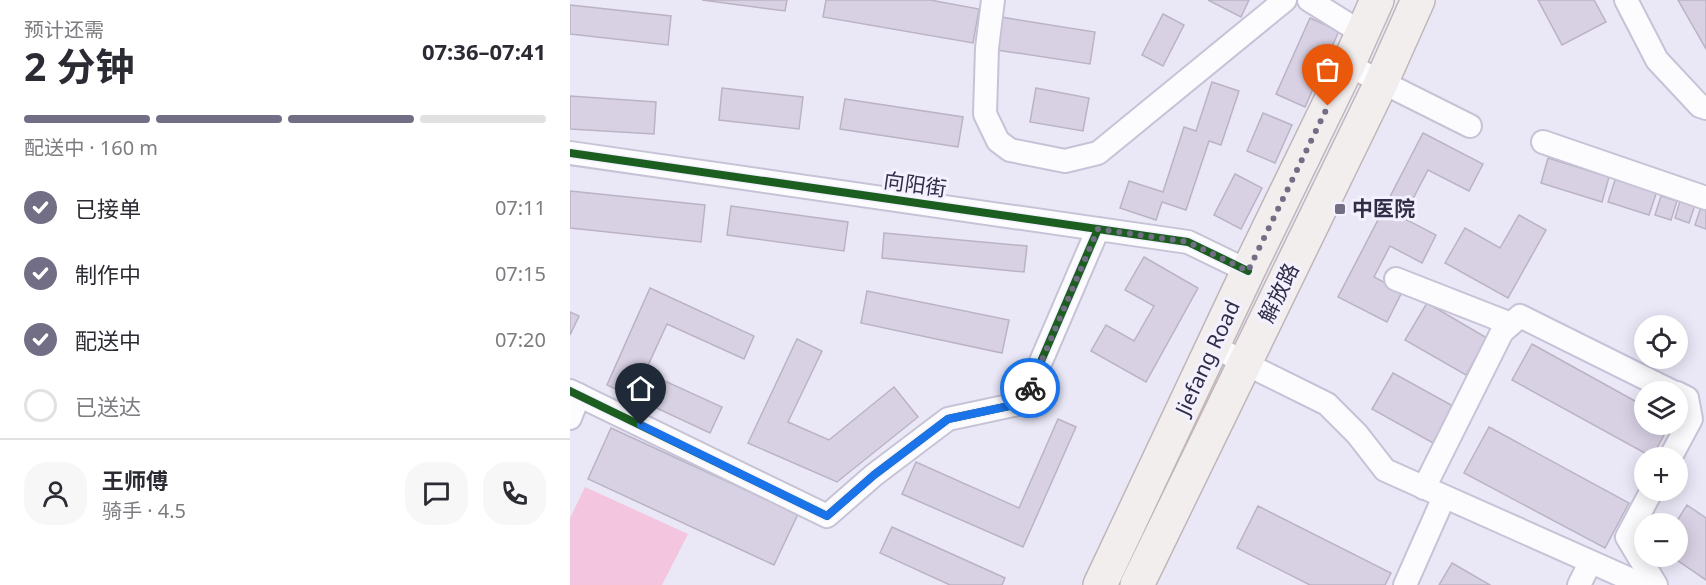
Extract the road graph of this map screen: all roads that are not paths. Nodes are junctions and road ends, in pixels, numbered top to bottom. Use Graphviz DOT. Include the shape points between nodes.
graph roads {
  1 [pos="993,0"];
  2 [pos="1285,0"];
  3 [pos="1309,0"];
  4 [pos="1377,0"];
  5 [pos="1418,0"];
  6 [pos="1626,0"];
  7 [pos="1362,33"];
  8 [pos="1348,65"];
  9 [pos="1382,83"];
  10 [pos="1706,108"];
  11 [pos="1470,126"];
  12 [pos="1543,142"];
  13 [pos="570,153"];
  14 [pos="1706,198"];
  15 [pos="1098,229"];
  16 [pos="1248,271"];
  17 [pos="1396,279"];
  18 [pos="1511,324"];
  19 [pos="1213,345"];
  20 [pos="1244,363"];
  21 [pos="1653,381"];
  22 [pos="574,393"];
  23 [pos="1688,403"];
  24 [pos="570,418"];
  25 [pos="1688,425"];
  26 [pos="1434,493"];
  27 [pos="1646,501"];
  28 [pos="1590,563"];
  29 [pos="1100,585"];
  30 [pos="1137,585"];
  31 [pos="1405,585"];
  32 [pos="1579,585"];
  33 [pos="1643,585"];
  34 [pos="1656,585"];
  1 -- 2 [label="street" via="985,114 993,132 1010,150 1065,161 1098,153"];
  3 -- 7 [label="street"];
  4 -- 7 [label="main road, Jiefang Road"];
  5 -- 9 [label="main road, 解放路"];
  6 -- 10 [label="street" via="1657,60"];
  7 -- 8 [label="main road, Jiefang Road"];
  8 -- 9 [label="street"];
  8 -- 16 [label="main road, Jiefang Road"];
  9 -- 11 [label="street"];
  9 -- 20 [label="main road, 解放路"];
  12 -- 14 [label="street"];
  13 -- 15 [label="street, 向阳街"];
  15 -- 16 [label="street, 向阳街" via="1188,242"];
  15 -- 22 [label="street" via="1023,403 948,419 827,516"];
  16 -- 19 [label="main road, Jiefang Road"];
  17 -- 18 [label="street"];
  18 -- 21 [label="street" via="1520,316"];
  18 -- 26 [label="street" via="1502,332"];
  19 -- 20 [label="street"];
  19 -- 29 [label="main road, Jiefang Road"];
  20 -- 26 [label="street" via="1327,404 1385,470"];
  20 -- 30 [label="main road, 解放路"];
  22 -- 24 [label="street"];
  23 -- 25 [label="street"];
  26 -- 28 [label="street"];
  26 -- 31 [label="street"];
  27 -- 34 [label="street" via="1627,537"];
  28 -- 32 [label="street"];
  28 -- 33 [label="street"];
}
